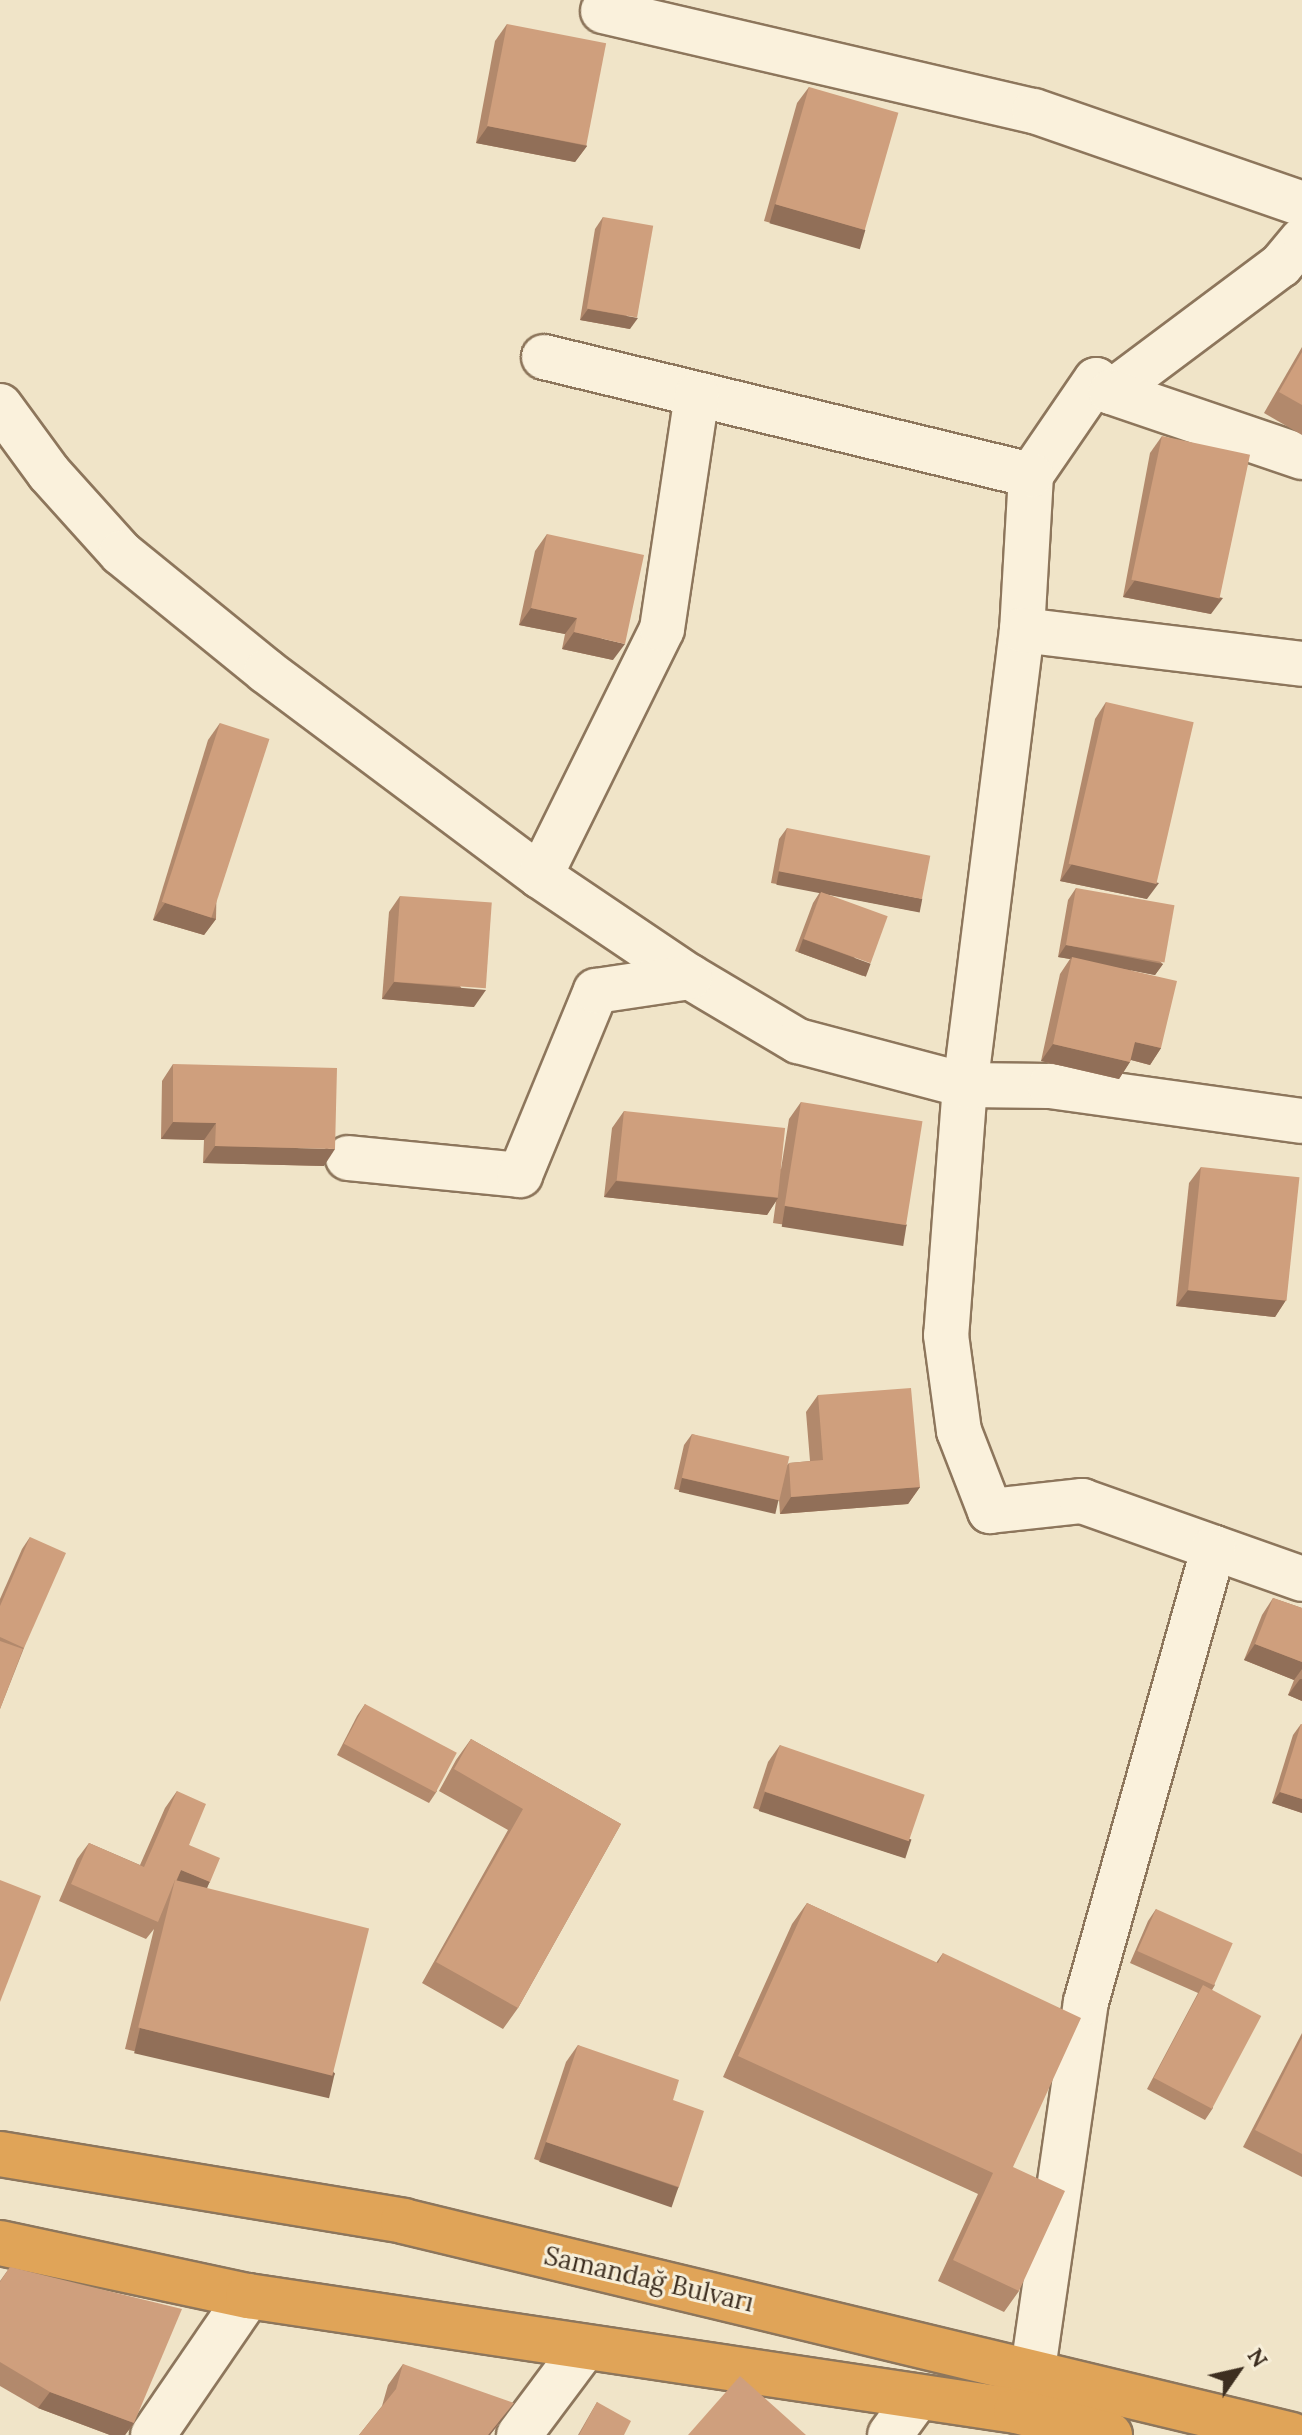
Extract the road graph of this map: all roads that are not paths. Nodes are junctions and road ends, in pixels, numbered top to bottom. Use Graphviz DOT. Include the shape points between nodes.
graph roads {
  1 [pos="603,11"];
  2 [pos="1302,204"];
  3 [pos="1302,240"];
  4 [pos="544,357"];
  5 [pos="1111,392"];
  6 [pos="697,396"];
  7 [pos="0,406"];
  8 [pos="1302,457"];
  9 [pos="1031,475"];
  10 [pos="1022,630"];
  11 [pos="1302,664"];
  12 [pos="540,876"];
  13 [pos="690,977"];
  14 [pos="965,1085"];
  15 [pos="1302,1121"];
  16 [pos="348,1158"];
  17 [pos="1214,1548"];
  18 [pos="1302,1579"];
  19 [pos="0,2154"];
  20 [pos="0,2243"];
  21 [pos="248,2296"];
  22 [pos="584,2348"];
  23 [pos="1033,2369"];
  24 [pos="917,2398"];
  25 [pos="153,2435"];
  26 [pos="519,2435"];
  27 [pos="890,2435"];
  28 [pos="1110,2435"];
  29 [pos="1292,2435"];
  1 -- 2 [label="street" via="1034,111"];
  3 -- 5 [label="street" via="1281,265"];
  4 -- 6 [label="street"];
  5 -- 8 [label="street"];
  5 -- 9 [label="street" via="1096,380"];
  6 -- 9 [label="street"];
  6 -- 12 [label="street" via="662,629"];
  7 -- 12 [label="street" via="49,473 121,553 329,720"];
  9 -- 10 [label="street"];
  10 -- 11 [label="street"];
  10 -- 14 [label="street"];
  12 -- 13 [label="street"];
  13 -- 14 [label="street" via="798,1041"];
  13 -- 16 [label="street" via="596,991 520,1175"];
  14 -- 15 [label="street" via="1050,1086"];
  14 -- 17 [label="street" via="946,1335 959,1431 990,1511 1082,1501"];
  17 -- 18 [label="street"];
  17 -- 23 [label="street" via="1086,2002"];
  19 -- 23 [label="highway, Samandağ Bulvarı" via="403,2221"];
  20 -- 21 [label="highway"];
  21 -- 22 [label="highway"];
  21 -- 25 [label="street"];
  22 -- 24 [label="highway"];
  22 -- 26 [label="street"];
  23 -- 29 [label="highway, Samandağ Bulvarı"];
  24 -- 27 [label="street"];
  24 -- 28 [label="highway" via="1016,2411"];
}
